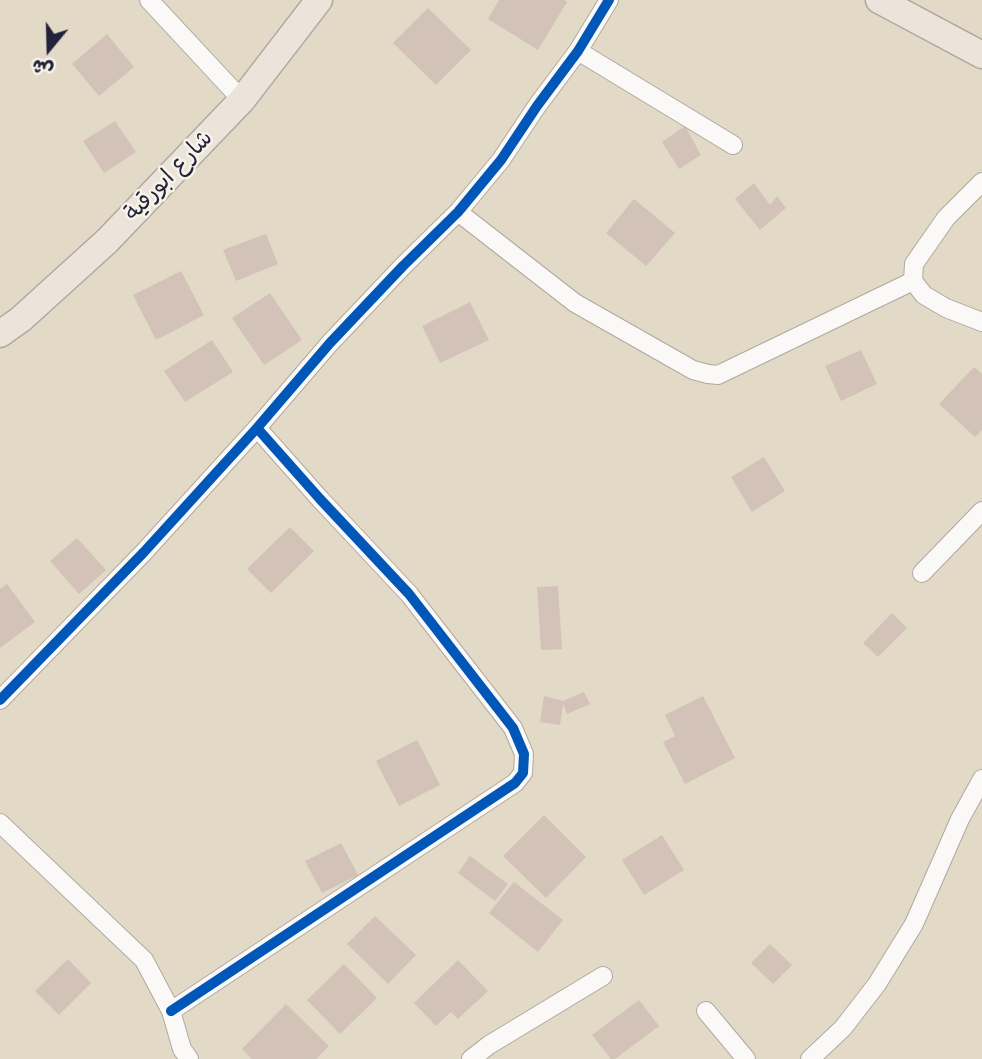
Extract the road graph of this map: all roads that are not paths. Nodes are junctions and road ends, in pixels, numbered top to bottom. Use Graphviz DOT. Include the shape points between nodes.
graph roads {
  1 [pos="149,0"];
  2 [pos="319,0"];
  3 [pos="609,0"];
  4 [pos="879,0"];
  5 [pos="578,51"];
  6 [pos="982,55"];
  7 [pos="242,100"];
  8 [pos="733,145"];
  9 [pos="982,182"];
  10 [pos="458,212"];
  11 [pos="914,281"];
  12 [pos="982,322"];
  13 [pos="0,334"];
  14 [pos="257,428"];
  15 [pos="982,510"];
  16 [pos="922,573"];
  17 [pos="0,700"];
  18 [pos="982,779"];
  19 [pos="0,823"];
  20 [pos="603,976"];
  21 [pos="171,1010"];
  22 [pos="706,1011"];
  23 [pos="189,1059"];
  24 [pos="471,1059"];
  25 [pos="746,1059"];
  26 [pos="810,1059"];
  1 -- 7 [label="street"];
  2 -- 7 [label="main road, شارع ابورقية"];
  3 -- 5 [label="street"];
  4 -- 6 [label="main road"];
  5 -- 8 [label="street"];
  5 -- 10 [label="street"];
  7 -- 13 [label="main road, شارع ابورقية" via="107,241"];
  9 -- 11 [label="street" via="946,218 914,264"];
  10 -- 11 [label="street" via="575,303 693,370 708,374 718,375"];
  10 -- 14 [label="street" via="330,343"];
  11 -- 12 [label="street" via="924,295"];
  14 -- 17 [label="street"];
  14 -- 21 [label="street" via="409,594 513,728 524,754 523,773 515,783"];
  15 -- 16 [label="street"];
  18 -- 26 [label="street" via="914,924 877,985 843,1028"];
  19 -- 21 [label="street" via="144,960"];
  20 -- 24 [label="street"];
  21 -- 23 [label="street"];
  22 -- 25 [label="street"];
}
